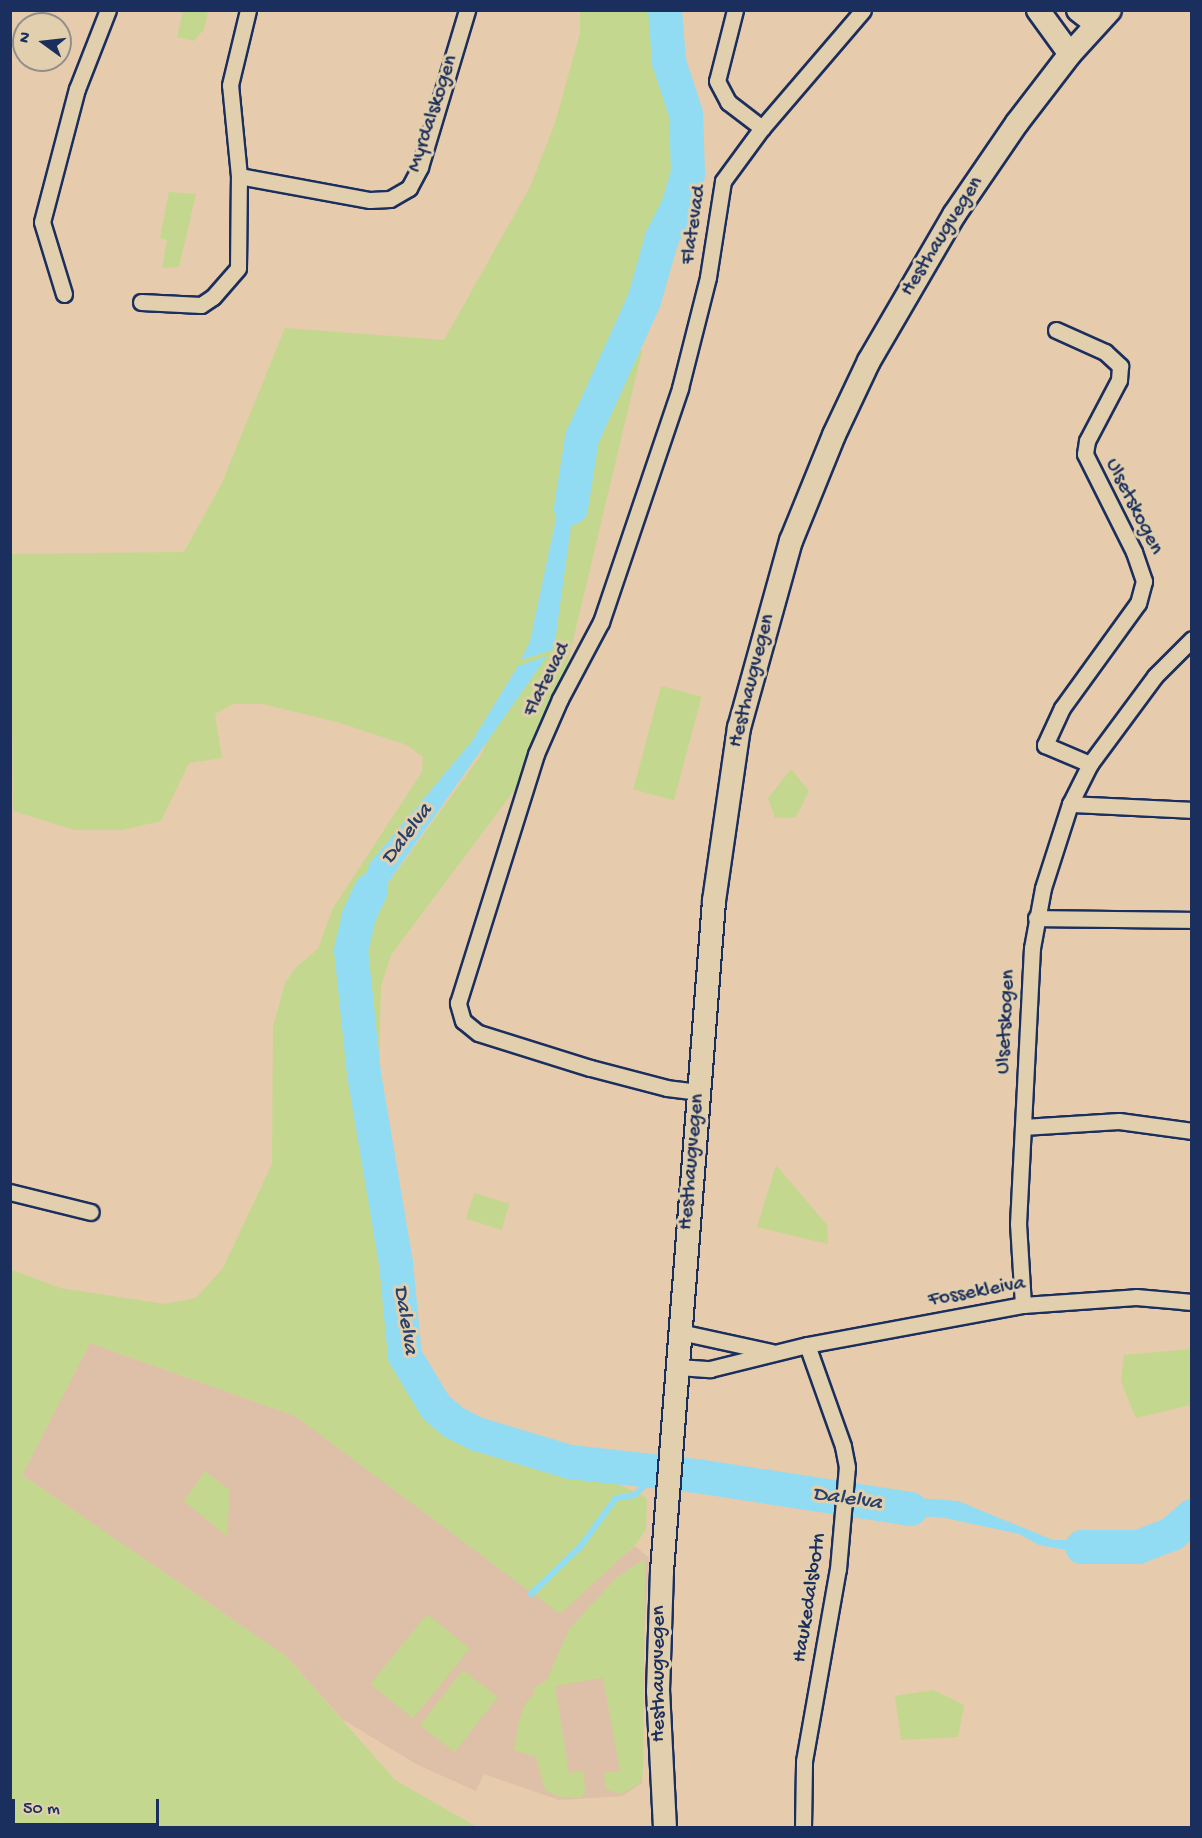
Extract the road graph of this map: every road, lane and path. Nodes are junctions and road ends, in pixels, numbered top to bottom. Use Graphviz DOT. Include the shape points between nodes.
graph roads {
  1 [pos="108,10"];
  2 [pos="248,10"];
  3 [pos="467,10"];
  4 [pos="735,10"];
  5 [pos="863,10"];
  6 [pos="1038,10"];
  7 [pos="1078,10"];
  8 [pos="1103,17"];
  9 [pos="1070,54"];
  10 [pos="762,128"];
  11 [pos="239,176"];
  12 [pos="64,294"];
  13 [pos="141,303"];
  14 [pos="1056,330"];
  15 [pos="1191,639"];
  16 [pos="1090,764"];
  17 [pos="1070,804"];
  18 [pos="1191,810"];
  19 [pos="1036,918"];
  20 [pos="1191,920"];
  21 [pos="699,1092"];
  22 [pos="1023,1127"];
  23 [pos="1191,1131"];
  24 [pos="10,1192"];
  25 [pos="91,1212"];
  26 [pos="1191,1302"];
  27 [pos="1023,1305"];
  28 [pos="680,1332"];
  29 [pos="807,1345"];
  30 [pos="772,1352"];
  31 [pos="678,1368"];
  32 [pos="665,1827"];
  33 [pos="803,1827"];
  1 -- 12 [label="street" via="77,89 42,222"];
  2 -- 11 [label="street" via="230,86"];
  3 -- 11 [label="street, Myrdalskogen" via="420,167 409,188 390,199 370,200"];
  4 -- 10 [label="street" via="717,81 728,102"];
  5 -- 10 [label="street, Flatevad"];
  6 -- 9 [label="main road"];
  7 -- 8 [label="main road"];
  8 -- 9 [label="main road, Hesthaugvegen"];
  9 -- 21 [label="main road, Hesthaugvegen" via="1017,123 910,287 834,435 791,541 739,728 714,901"];
  10 -- 21 [label="street, Flatevad" via="723,181 708,277 680,388 601,622 536,754 458,1003 463,1021 478,1033 590,1068"];
  11 -- 13 [label="street" via="238,268 201,305"];
  14 -- 16 [label="street, Ulsetskogen" via="1105,352 1120,366 1119,380 1087,441 1085,454 1134,552 1144,581 1138,603 1062,708 1045,745"];
  15 -- 16 [label="street, Ulsetskogen" via="1155,676"];
  16 -- 17 [label="street, Ulsetskogen"];
  17 -- 18 [label="street"];
  17 -- 19 [label="street, Ulsetskogen"];
  19 -- 20 [label="street"];
  19 -- 22 [label="street, Ulsetskogen"];
  21 -- 28 [label="main road, Hesthaugvegen"];
  22 -- 23 [label="street" via="1119,1121"];
  22 -- 27 [label="street, Ulsetskogen" via="1018,1224"];
  24 -- 25 [label="street"];
  26 -- 27 [label="street, Fossekleiva" via="1125,1298"];
  27 -- 29 [label="street, Fossekleiva"];
  28 -- 30 [label="street, Fossekleiva"];
  28 -- 31 [label="main road, Hesthaugvegen"];
  29 -- 30 [label="street, Fossekleiva"];
  29 -- 33 [label="street, Haukedalsbotn" via="843,1446 846,1483 804,1761"];
  30 -- 31 [label="street, Fossekleiva" via="755,1360 710,1369"];
  31 -- 32 [label="main road, Hesthaugvegen" via="658,1691"];
}
